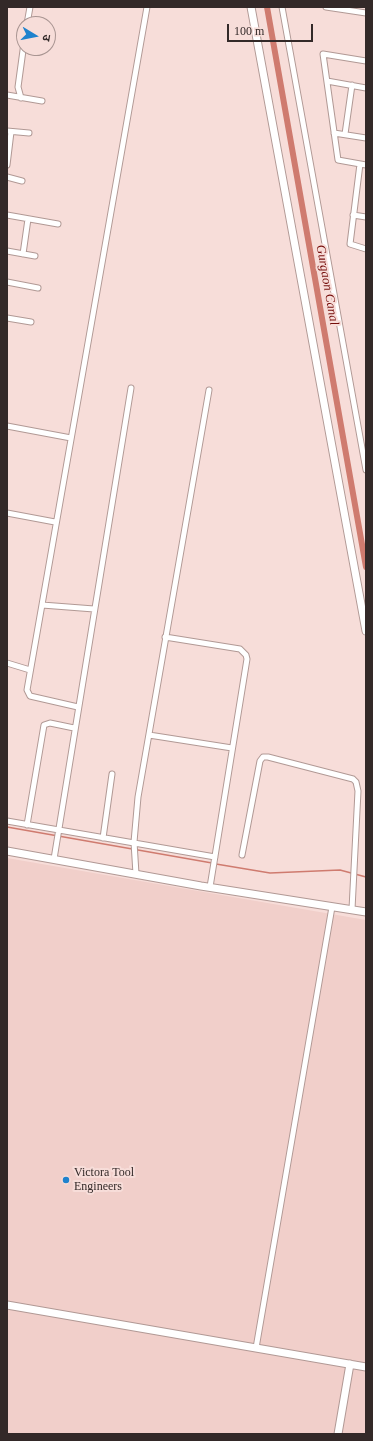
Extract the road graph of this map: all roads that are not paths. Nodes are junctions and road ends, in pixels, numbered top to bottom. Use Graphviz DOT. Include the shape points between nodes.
graph roads {
  1 [pos="147,7"];
  2 [pos="251,7"];
  3 [pos="282,7"];
  4 [pos="326,7"];
  5 [pos="366,13"];
  6 [pos="22,56"];
  7 [pos="366,61"];
  8 [pos="327,81"];
  9 [pos="352,86"];
  10 [pos="366,88"];
  11 [pos="7,95"];
  12 [pos="21,98"];
  13 [pos="42,101"];
  14 [pos="9,131"];
  15 [pos="28,133"];
  16 [pos="334,133"];
  17 [pos="345,134"];
  18 [pos="366,138"];
  19 [pos="363,164"];
  20 [pos="7,166"];
  21 [pos="7,177"];
  22 [pos="22,181"];
  23 [pos="7,215"];
  24 [pos="353,215"];
  25 [pos="366,217"];
  26 [pos="28,219"];
  27 [pos="58,224"];
  28 [pos="366,249"];
  29 [pos="7,251"];
  30 [pos="22,254"];
  31 [pos="35,256"];
  32 [pos="7,282"];
  33 [pos="38,288"];
  34 [pos="7,318"];
  35 [pos="31,322"];
  36 [pos="131,388"];
  37 [pos="209,390"];
  38 [pos="7,426"];
  39 [pos="71,438"];
  40 [pos="366,470"];
  41 [pos="7,513"];
  42 [pos="55,522"];
  43 [pos="42,604"];
  44 [pos="94,609"];
  45 [pos="366,631"];
  46 [pos="165,637"];
  47 [pos="7,663"];
  48 [pos="30,670"];
  49 [pos="78,707"];
  50 [pos="74,728"];
  51 [pos="149,735"];
  52 [pos="232,748"];
  53 [pos="112,774"];
  54 [pos="7,821"];
  55 [pos="27,825"];
  56 [pos="57,834"];
  57 [pos="103,838"];
  58 [pos="134,844"];
  59 [pos="7,851"];
  60 [pos="242,855"];
  61 [pos="54,859"];
  62 [pos="214,859"];
  63 [pos="136,874"];
  64 [pos="210,887"];
  65 [pos="332,907"];
  66 [pos="352,909"];
  67 [pos="366,912"];
  68 [pos="7,1305"];
  69 [pos="256,1348"];
  70 [pos="350,1364"];
  71 [pos="366,1367"];
  72 [pos="338,1434"];
  1 -- 39 [label="street"];
  2 -- 45 [label="street"];
  3 -- 40 [label="street"];
  4 -- 5 [label="street"];
  6 -- 12 [label="street" via="18,87"];
  7 -- 8 [label="street" via="322,54"];
  8 -- 9 [label="street"];
  8 -- 16 [label="street"];
  9 -- 10 [label="street"];
  9 -- 17 [label="street"];
  11 -- 12 [label="street"];
  12 -- 13 [label="street"];
  14 -- 15 [label="street"];
  14 -- 20 [label="street"];
  16 -- 17 [label="street"];
  16 -- 19 [label="street" via="338,160"];
  17 -- 18 [label="street"];
  19 -- 24 [label="street"];
  21 -- 22 [label="street"];
  23 -- 26 [label="street"];
  24 -- 25 [label="street"];
  24 -- 28 [label="street" via="350,244"];
  26 -- 27 [label="street"];
  26 -- 30 [label="street"];
  29 -- 30 [label="street"];
  30 -- 31 [label="street"];
  32 -- 33 [label="street"];
  34 -- 35 [label="street"];
  36 -- 44 [label="street"];
  37 -- 46 [label="street"];
  38 -- 39 [label="street"];
  39 -- 42 [label="street"];
  41 -- 42 [label="street"];
  42 -- 43 [label="street"];
  43 -- 44 [label="street"];
  43 -- 48 [label="street"];
  44 -- 49 [label="street"];
  46 -- 51 [label="street"];
  46 -- 52 [label="street" via="240,649 246,655"];
  47 -- 48 [label="street"];
  48 -- 49 [label="street" via="28,695"];
  49 -- 50 [label="street"];
  50 -- 55 [label="street" via="50,723 44,726"];
  50 -- 56 [label="street"];
  51 -- 52 [label="street"];
  51 -- 58 [label="street" via="138,797"];
  52 -- 62 [label="street"];
  53 -- 57 [label="street"];
  54 -- 55 [label="street"];
  55 -- 56 [label="street"];
  56 -- 57 [label="street"];
  56 -- 61 [label="street"];
  57 -- 58 [label="street"];
  58 -- 62 [label="street"];
  58 -- 63 [label="street"];
  59 -- 61 [label="street"];
  60 -- 66 [label="street" via="260,761 263,757 347,776 356,782 358,792"];
  61 -- 63 [label="street"];
  62 -- 64 [label="street"];
  63 -- 64 [label="street"];
  64 -- 65 [label="street"];
  65 -- 66 [label="street"];
  65 -- 69 [label="street"];
  66 -- 67 [label="street"];
  68 -- 69 [label="street"];
  69 -- 70 [label="street"];
  70 -- 71 [label="street"];
  70 -- 72 [label="street"];
}
